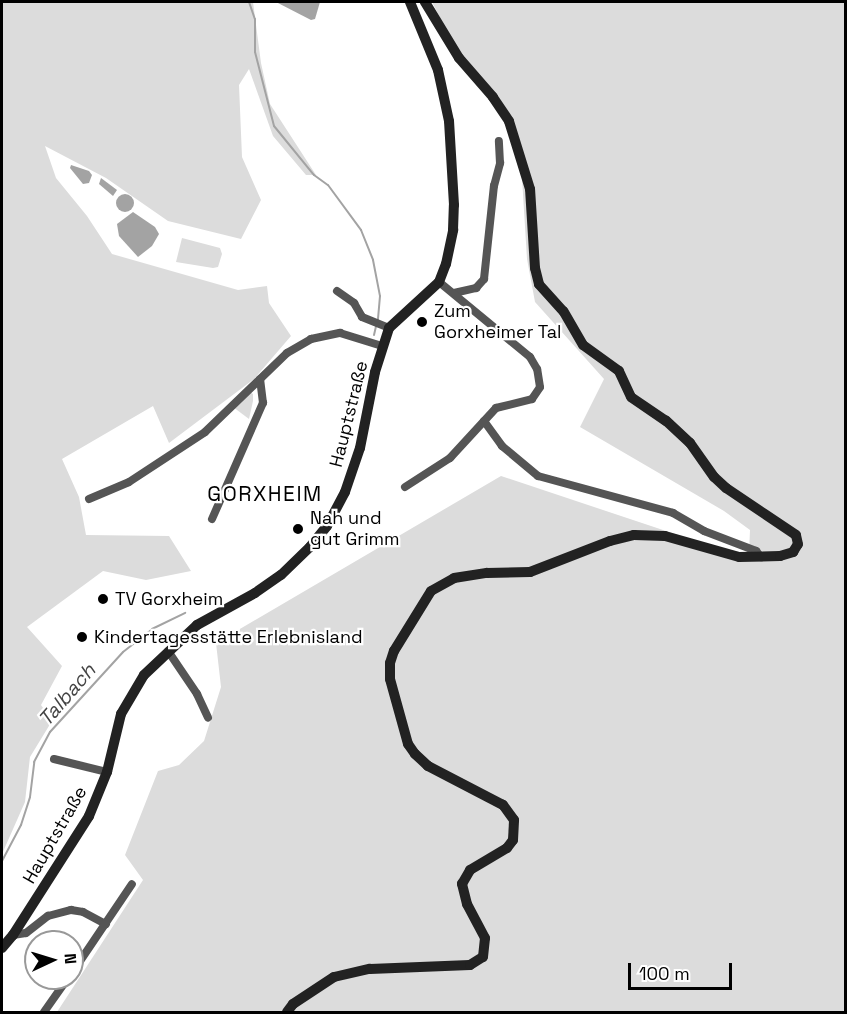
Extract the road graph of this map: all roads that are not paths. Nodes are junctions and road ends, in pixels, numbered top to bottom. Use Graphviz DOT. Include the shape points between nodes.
graph roads {
  1 [pos="410,2"];
  2 [pos="425,2"];
  3 [pos="499,141"];
  4 [pos="439,282"];
  5 [pos="337,291"];
  6 [pos="454,293"];
  7 [pos="381,325"];
  8 [pos="382,346"];
  9 [pos="260,379"];
  10 [pos="484,421"];
  11 [pos="405,487"];
  12 [pos="89,499"];
  13 [pos="212,519"];
  14 [pos="761,557"];
  15 [pos="168,651"];
  16 [pos="208,718"];
  17 [pos="54,759"];
  18 [pos="106,772"];
  19 [pos="132,884"];
  20 [pos="106,924"];
  21 [pos="13,935"];
  22 [pos="2,948"];
  23 [pos="84,956"];
  24 [pos="60,990"];
  25 [pos="44,1012"];
  26 [pos="287,1012"];
  1 -- 4 [label="street" via="438,70 449,121 453,230"];
  2 -- 14 [label="street" via="459,58 494,97 509,121 530,189 539,284 563,311 583,345 619,371 631,398 678,432 726,488 796,535 798,544 793,552"];
  3 -- 6 [label="street" via="500,163 484,279 476,288"];
  4 -- 6 [label="street"];
  4 -- 7 [label="street, Hauptstraße"];
  5 -- 7 [label="street" via="354,303 362,317"];
  6 -- 10 [label="street" via="520,347 530,357 539,377 539,391 532,399 499,406"];
  7 -- 8 [label="street, Hauptstraße"];
  8 -- 9 [label="street" via="351,334 325,334 287,353"];
  8 -- 15 [label="street, Hauptstraße" via="360,448 345,492 327,526 281,575 197,625"];
  9 -- 12 [label="street" via="205,432 129,482"];
  9 -- 13 [label="street" via="263,403"];
  10 -- 11 [label="street" via="450,458"];
  10 -- 14 [label="street" via="502,446 538,476 673,513 704,531 748,547"];
  14 -- 26 [label="street" via="725,555 665,536 634,535 530,572 454,578 430,591 394,651 390,679 408,744 415,754 428,766 503,805 514,820 513,840 507,848 470,870 462,884 467,904 485,938 483,957 470,965 351,973 312,990"];
  15 -- 16 [label="street"];
  15 -- 18 [label="street, Hauptstraße" via="130,696 121,714"];
  17 -- 18 [label="street"];
  18 -- 21 [label="street, Hauptstraße" via="89,816"];
  19 -- 20 [label="street"];
  20 -- 21 [label="street" via="71,910 48,916 26,933"];
  20 -- 23 [label="street"];
  21 -- 22 [label="street, Hauptstraße"];
  24 -- 25 [label="street"];
}
